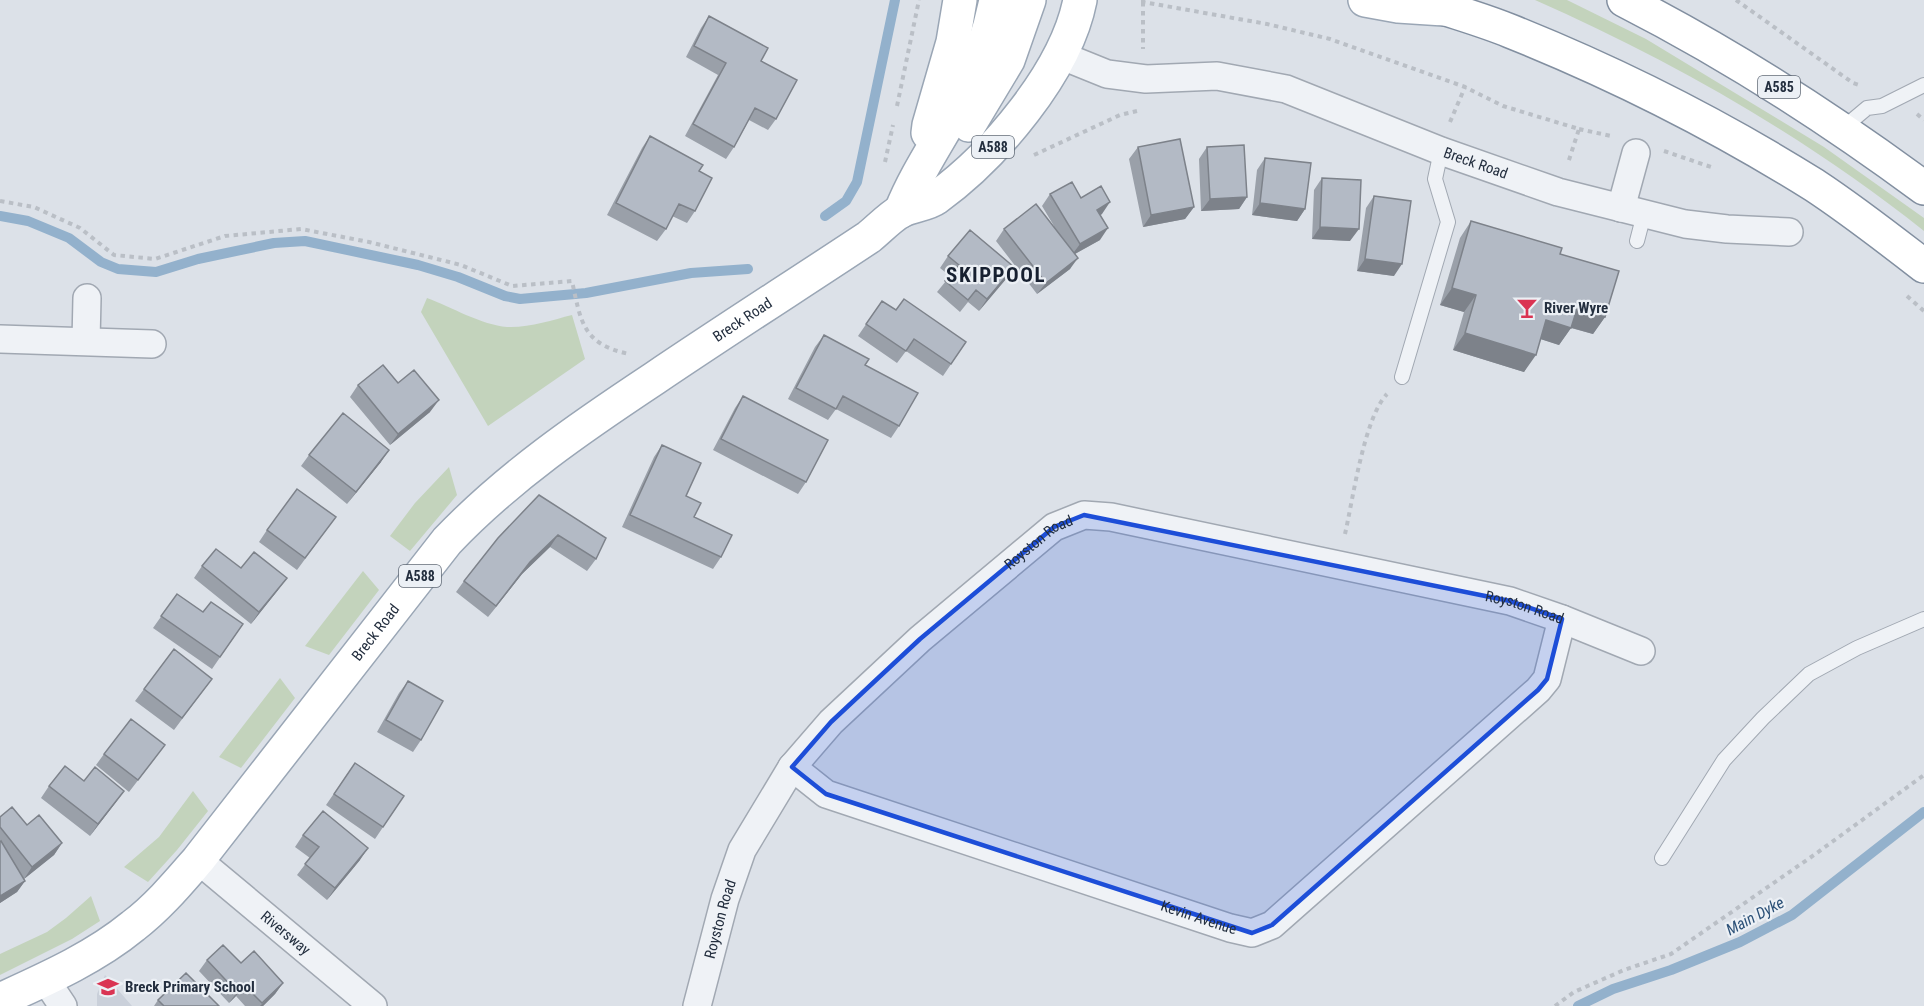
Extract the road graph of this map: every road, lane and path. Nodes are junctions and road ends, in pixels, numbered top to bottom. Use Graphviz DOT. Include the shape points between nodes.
graph roads {
  1 [pos="960,0"];
  2 [pos="1029,0"];
  3 [pos="1143,0"];
  4 [pos="1365,0"];
  5 [pos="1624,0"];
  6 [pos="1736,0"];
  7 [pos="1081,1"];
  8 [pos="991,4"];
  9 [pos="1432,4"];
  10 [pos="1018,34"];
  11 [pos="1060,55"];
  12 [pos="1924,84"];
  13 [pos="1862,86"];
  14 [pos="1465,87"];
  15 [pos="1141,110"];
  16 [pos="1842,129"];
  17 [pos="1441,151"];
  18 [pos="1635,153"];
  19 [pos="1023,159"];
  20 [pos="927,161"];
  21 [pos="1924,188"];
  22 [pos="1558,192"];
  23 [pos="0,201"];
  24 [pos="901,211"];
  25 [pos="1632,211"];
  26 [pos="1789,232"];
  27 [pos="1637,241"];
  28 [pos="1924,266"];
  29 [pos="87,298"];
  30 [pos="0,339"];
  31 [pos="86,341"];
  32 [pos="152,344"];
  33 [pos="628,361"];
  34 [pos="1402,377"];
  35 [pos="1339,564"];
  36 [pos="1562,619"];
  37 [pos="1924,619"];
  38 [pos="1641,651"];
  39 [pos="792,767"];
  40 [pos="1924,775"];
  41 [pos="1662,858"];
  42 [pos="198,860"];
  43 [pos="45,979"];
  44 [pos="0,1000"];
  45 [pos="63,1006"];
  46 [pos="373,1006"];
  47 [pos="697,1006"];
  48 [pos="1555,1006"];
  1 -- 20 [label="main road, A588" via="953,42 929,125"];
  2 -- 10 [label="main road, A588"];
  3 -- 14 [label="path" via="1330,39"];
  4 -- 9 [label="main road" via="1398,6"];
  5 -- 16 [label="main road, A585" via="1728,56"];
  6 -- 13 [label="path"];
  7 -- 11 [label="main road, Breck Road / A588"];
  8 -- 10 [label="main road"];
  8 -- 20 [label="main road, Breck Road / A588" via="985,43 967,88"];
  9 -- 28 [label="main road" via="1517,34 1679,109 1814,186"];
  10 -- 11 [label="main road"];
  10 -- 20 [label="main road, A588" via="1008,60 961,137"];
  11 -- 17 [label="street, Breck Road" via="1107,74 1146,80 1216,76 1286,89"];
  11 -- 24 [label="main road, Breck Road / A588" via="1046,80 995,146 934,199"];
  12 -- 16 [label="lane" via="1882,106 1867,108"];
  14 -- 17 [label="path"];
  14 -- 22 [label="path" via="1503,106 1579,129"];
  15 -- 19 [label="path" via="1120,115"];
  16 -- 21 [label="main road, A585"];
  17 -- 22 [label="street, Breck Road"];
  17 -- 34 [label="lane" via="1435,178 1448,222"];
  18 -- 25 [label="street"];
  20 -- 24 [label="main road, Breck Road / A588" via="910,187"];
  22 -- 25 [label="street, Breck Road"];
  23 -- 33 [label="path" via="34,207 80,228 114,255 155,259 225,236 301,229 461,265 512,286 572,280 588,334 611,350 637,356"];
  24 -- 42 [label="main road, Breck Road / A588" via="869,237 591,421 478,509 440,550"];
  25 -- 26 [label="street, Breck Road" via="1727,230"];
  25 -- 27 [label="lane"];
  29 -- 31 [label="street"];
  30 -- 31 [label="street"];
  31 -- 32 [label="street"];
  34 -- 35 [label="path" via="1379,402 1366,436"];
  35 -- 36 [label="street, Royston Road" via="1510,601"];
  35 -- 39 [label="street, Royston Road" via="1083,514 1054,527 920,639 831,722"];
  36 -- 38 [label="street, Royston Road"];
  36 -- 39 [label="street, Kevin Avenue" via="1547,679 1538,690 1272,925 1252,933 826,794"];
  37 -- 41 [label="lane" via="1809,674 1724,760"];
  39 -- 47 [label="street, Royston Road" via="742,850"];
  40 -- 48 [label="path" via="1671,954 1614,974 1574,992"];
  42 -- 43 [label="main road, Breck Road / A588" via="134,926 95,953"];
  42 -- 46 [label="street, Riversway"];
  43 -- 44 [label="main road, Breck Road / A588"];
  43 -- 45 [label="street"];
}
